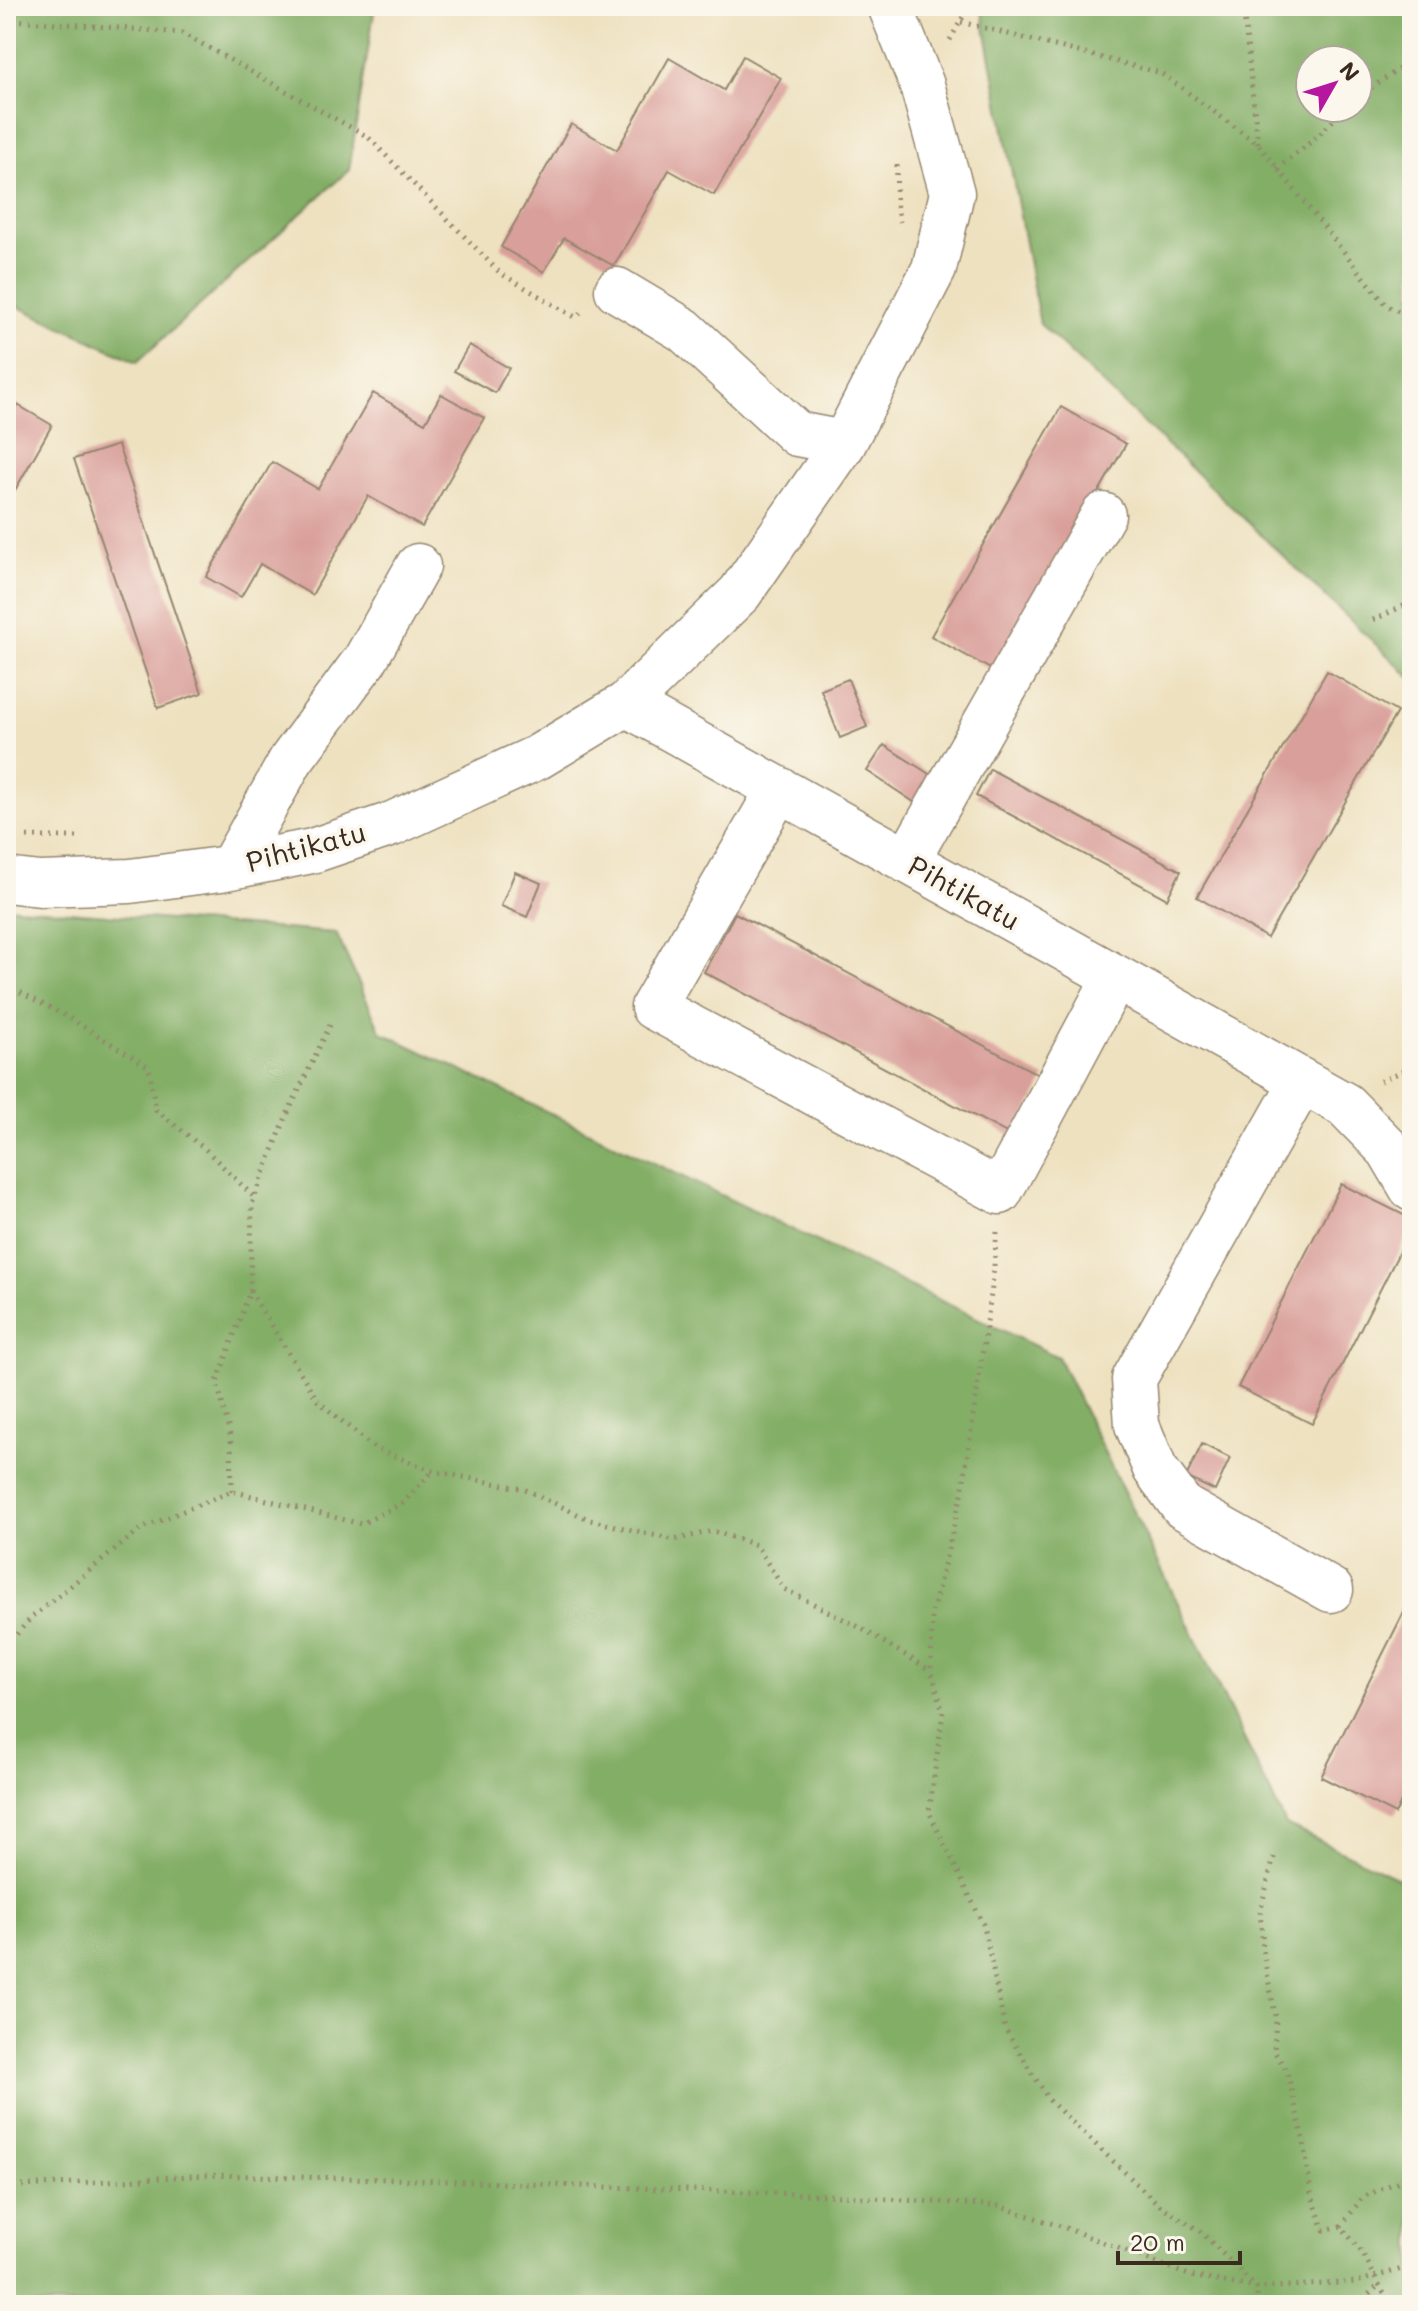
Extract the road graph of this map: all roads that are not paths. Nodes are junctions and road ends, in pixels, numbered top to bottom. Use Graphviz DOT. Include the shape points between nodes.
graph roads {
  1 [pos="890,6"];
  2 [pos="617,290"];
  3 [pos="844,443"];
  4 [pos="1103,515"];
  5 [pos="418,566"];
  6 [pos="626,704"];
  7 [pos="779,789"];
  8 [pos="907,861"];
  9 [pos="232,866"];
  10 [pos="6,880"];
  11 [pos="1115,977"];
  12 [pos="1302,1081"];
  13 [pos="1412,1189"];
  14 [pos="1331,1590"];
  1 -- 3 [label="street, Pihtikatu" via="922,85 952,193 934,269"];
  2 -- 3 [label="street" via="684,330 797,434"];
  3 -- 6 [label="street, Pihtikatu" via="740,593"];
  4 -- 8 [label="street"];
  5 -- 9 [label="street" via="365,660 291,760"];
  6 -- 7 [label="street, Pihtikatu"];
  6 -- 9 [label="street, Pihtikatu" via="538,757 392,824 312,851"];
  7 -- 8 [label="street, Pihtikatu"];
  7 -- 11 [label="street" via="653,1007 1000,1192"];
  8 -- 11 [label="street, Pihtikatu"];
  9 -- 10 [label="street, Pihtikatu" via="130,881"];
  11 -- 12 [label="street, Pihtikatu"];
  12 -- 13 [label="street, Pihtikatu" via="1345,1105 1389,1150"];
  12 -- 14 [label="street" via="1134,1379 1137,1425 1155,1469 1183,1507"];
}
